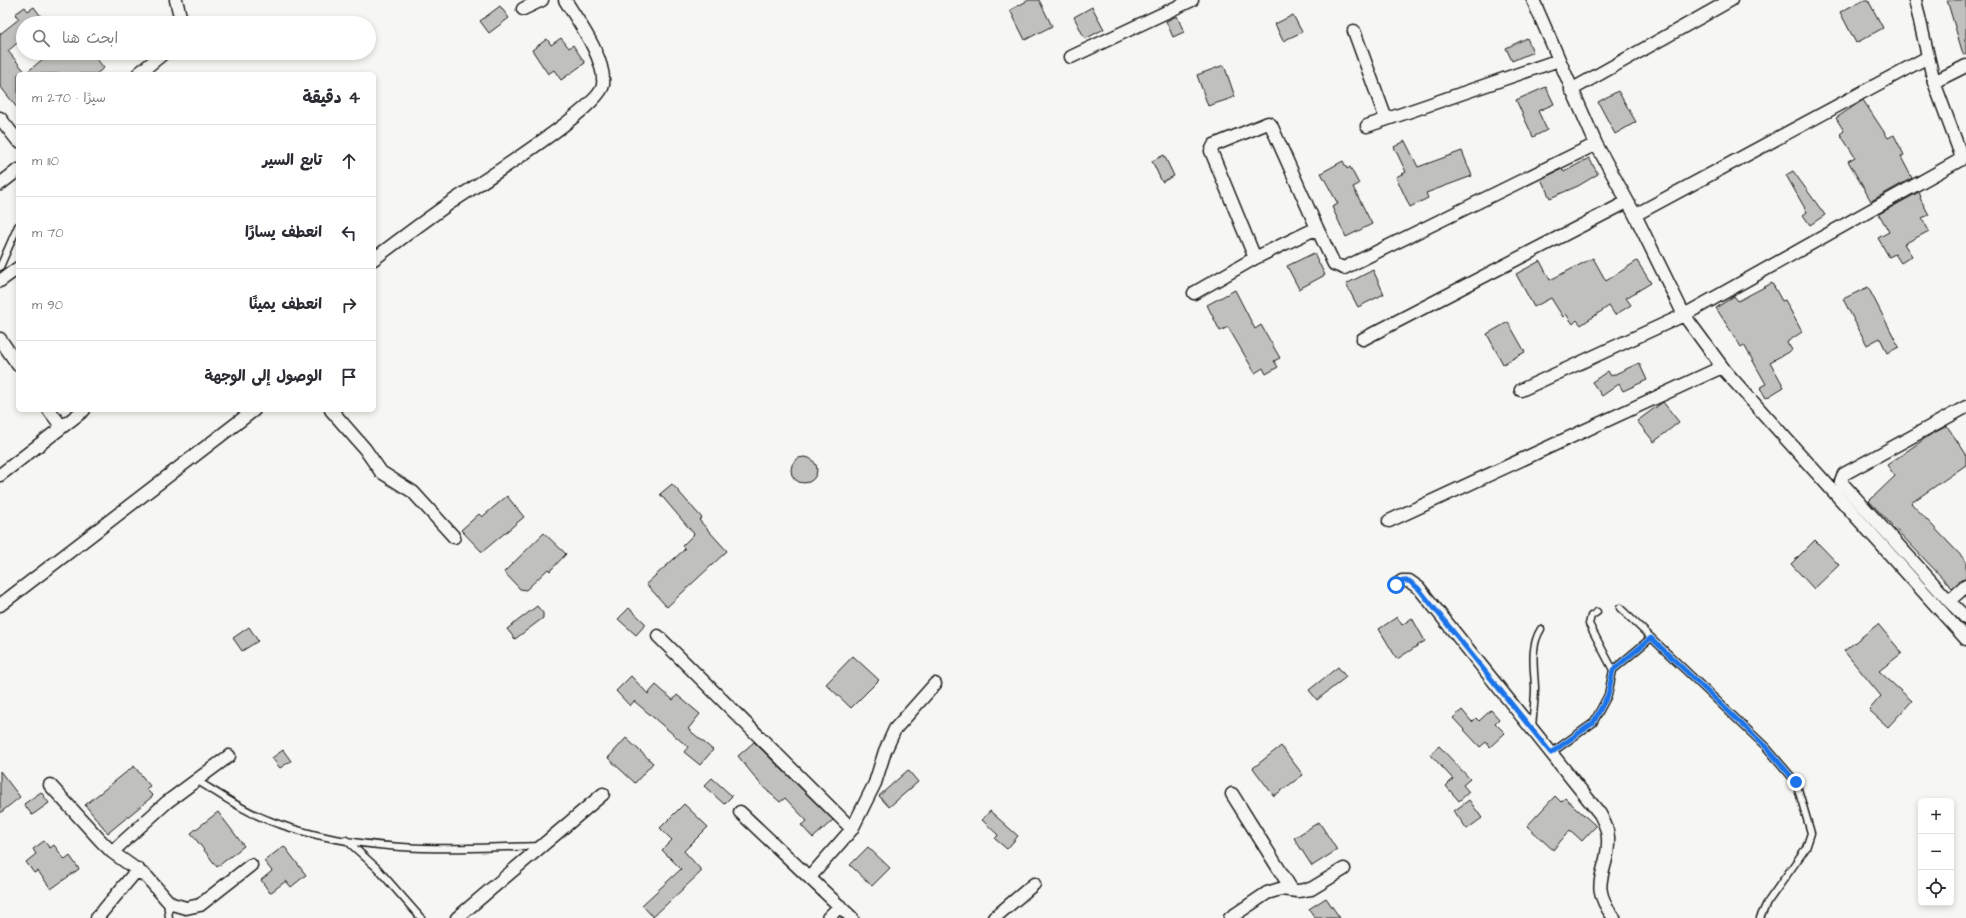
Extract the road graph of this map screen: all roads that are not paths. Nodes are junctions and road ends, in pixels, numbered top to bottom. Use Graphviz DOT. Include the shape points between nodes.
graph roads {
  1 [pos="176,0"];
  2 [pos="542,0"];
  3 [pos="565,0"];
  4 [pos="1192,0"];
  5 [pos="1533,0"];
  6 [pos="1731,0"];
  7 [pos="1915,0"];
  8 [pos="523,10"];
  9 [pos="180,16"];
  10 [pos="1354,31"];
  11 [pos="1071,57"];
  12 [pos="1928,57"];
  13 [pos="155,60"];
  14 [pos="1559,60"];
  15 [pos="1966,66"];
  16 [pos="140,72"];
  17 [pos="1934,82"];
  18 [pos="1571,90"];
  19 [pos="0,118"];
  20 [pos="1386,119"];
  21 [pos="1367,126"];
  22 [pos="16,138"];
  23 [pos="1596,144"];
  24 [pos="16,172"];
  25 [pos="0,184"];
  26 [pos="1627,202"];
  27 [pos="1635,215"];
  28 [pos="1317,228"];
  29 [pos="16,230"];
  30 [pos="376,258"];
  31 [pos="1255,258"];
  32 [pos="0,266"];
  33 [pos="16,269"];
  34 [pos="0,281"];
  35 [pos="1194,293"];
  36 [pos="1684,315"];
  37 [pos="0,339"];
  38 [pos="1363,340"];
  39 [pos="16,362"];
  40 [pos="1722,368"];
  41 [pos="1520,390"];
  42 [pos="1966,407"];
  43 [pos="50,412"];
  44 [pos="82,412"];
  45 [pos="251,412"];
  46 [pos="333,412"];
  47 [pos="62,428"];
  48 [pos="0,475"];
  49 [pos="1389,521"];
  50 [pos="454,537"];
  51 [pos="1396,585"];
  52 [pos="1966,586"];
  53 [pos="1949,601"];
  54 [pos="0,605"];
  55 [pos="1620,608"];
  56 [pos="1597,612"];
  57 [pos="1966,618"];
  58 [pos="1541,629"];
  59 [pos="658,636"];
  60 [pos="1651,638"];
  61 [pos="1966,639"];
  62 [pos="1613,670"];
  63 [pos="935,684"];
  64 [pos="1532,729"];
  65 [pos="1551,753"];
  66 [pos="229,756"];
  67 [pos="196,780"];
  68 [pos="50,785"];
  69 [pos="603,794"];
  70 [pos="1232,794"];
  71 [pos="740,812"];
  72 [pos="852,829"];
  73 [pos="346,840"];
  74 [pos="542,846"];
  75 [pos="112,852"];
  76 [pos="250,865"];
  77 [pos="1344,868"];
  78 [pos="138,869"];
  79 [pos="810,877"];
  80 [pos="1034,884"];
  81 [pos="1292,890"];
  82 [pos="167,900"];
  83 [pos="840,906"];
  84 [pos="97,918"];
  85 [pos="169,918"];
  86 [pos="421,918"];
  87 [pos="457,918"];
  88 [pos="828,918"];
  89 [pos="852,918"];
  90 [pos="994,918"];
  91 [pos="1230,918"];
  92 [pos="1614,918"];
  93 [pos="1760,918"];
  1 -- 9 [label="street"];
  2 -- 8 [label="street"];
  3 -- 30 [label="street" via="602,69 603,86 595,98 542,142 449,204"];
  4 -- 11 [label="street"];
  5 -- 14 [label="street"];
  6 -- 18 [label="street"];
  7 -- 12 [label="street"];
  10 -- 20 [label="street"];
  12 -- 17 [label="street"];
  12 -- 27 [label="street"];
  13 -- 16 [label="street"];
  14 -- 18 [label="street"];
  14 -- 20 [label="street"];
  15 -- 17 [label="street"];
  17 -- 36 [label="street" via="1962,155 1960,160"];
  18 -- 23 [label="street"];
  19 -- 22 [label="street"];
  20 -- 21 [label="street"];
  23 -- 26 [label="street"];
  23 -- 28 [label="street" via="1344,268 1334,264"];
  24 -- 25 [label="street"];
  26 -- 27 [label="street"];
  26 -- 38 [label="street"];
  27 -- 36 [label="street"];
  28 -- 31 [label="street"];
  28 -- 31 [label="street" via="1271,125 1214,145 1211,150"];
  29 -- 32 [label="lane"];
  31 -- 35 [label="street"];
  33 -- 34 [label="street"];
  36 -- 40 [label="street"];
  36 -- 41 [label="street"];
  37 -- 39 [label="street"];
  40 -- 49 [label="street"];
  40 -- 61 [label="street"];
  42 -- 53 [label="street" via="1841,478 1841,482"];
  43 -- 47 [label="street"];
  44 -- 47 [label="street"];
  45 -- 54 [label="street"];
  46 -- 50 [label="street" via="381,472 413,492"];
  47 -- 48 [label="street"];
  51 -- 64 [label="street" via="1402,581 1409,581 1418,588"];
  52 -- 53 [label="street"];
  53 -- 57 [label="street"];
  55 -- 60 [label="lane"];
  56 -- 62 [label="lane" via="1591,616 1589,624"];
  58 -- 64 [label="lane" via="1536,636 1534,647"];
  59 -- 72 [label="street"];
  60 -- 62 [label="lane"];
  60 -- 93 [label="lane" via="1766,747 1796,782 1810,833 1806,848 1767,903"];
  62 -- 65 [label="lane" via="1608,695 1593,723"];
  63 -- 72 [label="street" via="895,728 875,783"];
  64 -- 65 [label="street"];
  65 -- 92 [label="street" via="1600,814 1607,829 1608,846 1600,881 1601,894"];
  66 -- 67 [label="street"];
  67 -- 73 [label="lane" via="272,822 321,836"];
  67 -- 75 [label="street" via="167,802"];
  68 -- 75 [label="street"];
  69 -- 74 [label="street"];
  70 -- 81 [label="street"];
  71 -- 79 [label="street"];
  72 -- 79 [label="street"];
  73 -- 74 [label="lane" via="390,847 438,850"];
  73 -- 86 [label="lane" via="377,868"];
  74 -- 87 [label="street"];
  75 -- 78 [label="street"];
  76 -- 82 [label="street" via="200,905 186,908"];
  77 -- 81 [label="street" via="1311,889"];
  78 -- 82 [label="street" via="156,885"];
  78 -- 84 [label="street"];
  79 -- 83 [label="street"];
  80 -- 90 [label="street"];
  81 -- 91 [label="street" via="1280,889 1267,893"];
  82 -- 85 [label="lane"];
  83 -- 88 [label="street"];
  83 -- 89 [label="street"];
}
